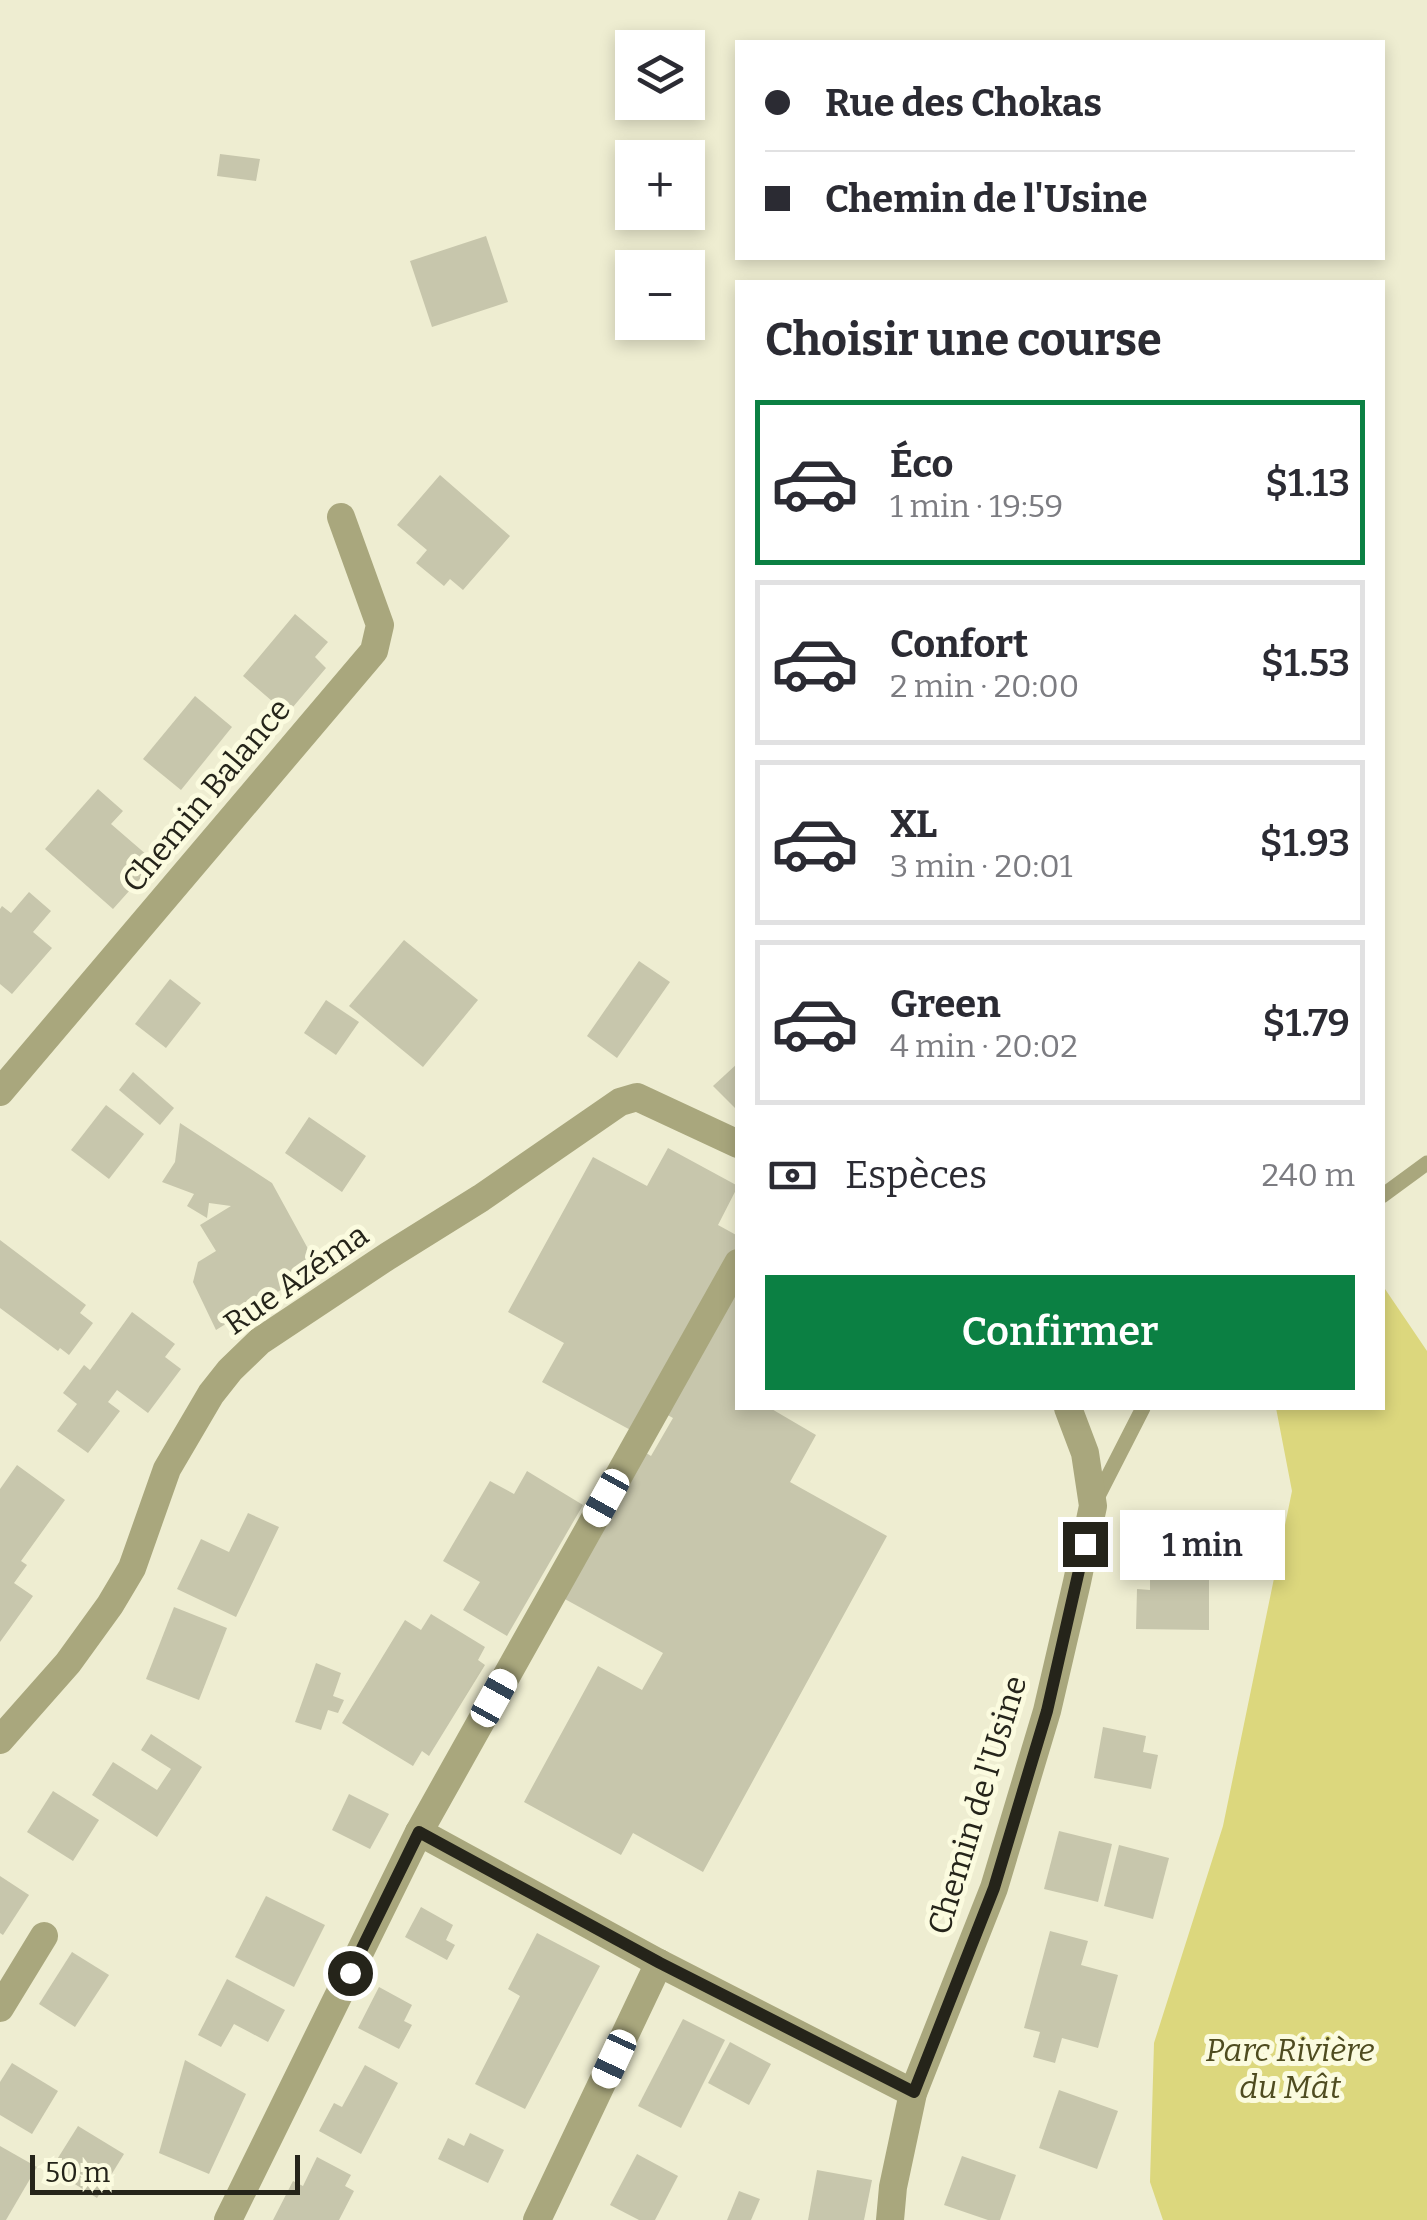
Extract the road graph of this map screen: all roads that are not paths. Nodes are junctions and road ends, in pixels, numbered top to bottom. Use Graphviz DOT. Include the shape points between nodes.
graph roads {
  1 [pos="341,517"];
  2 [pos="0,1092"];
  3 [pos="735,1143"];
  4 [pos="1427,1162"];
  5 [pos="1385,1194"];
  6 [pos="735,1268"];
  7 [pos="1069,1410"];
  8 [pos="1142,1410"];
  9 [pos="1093,1506"];
  10 [pos="0,1740"];
  11 [pos="419,1832"];
  12 [pos="44,1936"];
  13 [pos="660,1963"];
  14 [pos="0,2008"];
  15 [pos="914,2092"];
  16 [pos="228,2220"];
  17 [pos="537,2220"];
  18 [pos="890,2220"];
  1 -- 2 [label="street, Chemin Balance" via="380,625 374,651"];
  3 -- 10 [label="street, Rue Azéma" via="637,1097 620,1102 260,1341 211,1394 166,1469 132,1568 117,1592 68,1663"];
  4 -- 5 [label="lane"];
  6 -- 11 [label="street"];
  7 -- 9 [label="street, Chemin de l'Usine" via="1085,1453"];
  8 -- 9 [label="lane"];
  9 -- 15 [label="street, Chemin de l'Usine" via="1047,1711 994,1888"];
  11 -- 13 [label="street"];
  11 -- 16 [label="street"];
  12 -- 14 [label="street"];
  13 -- 15 [label="street"];
  13 -- 17 [label="street"];
  15 -- 18 [label="street, Chemin de l'Usine"];
}
